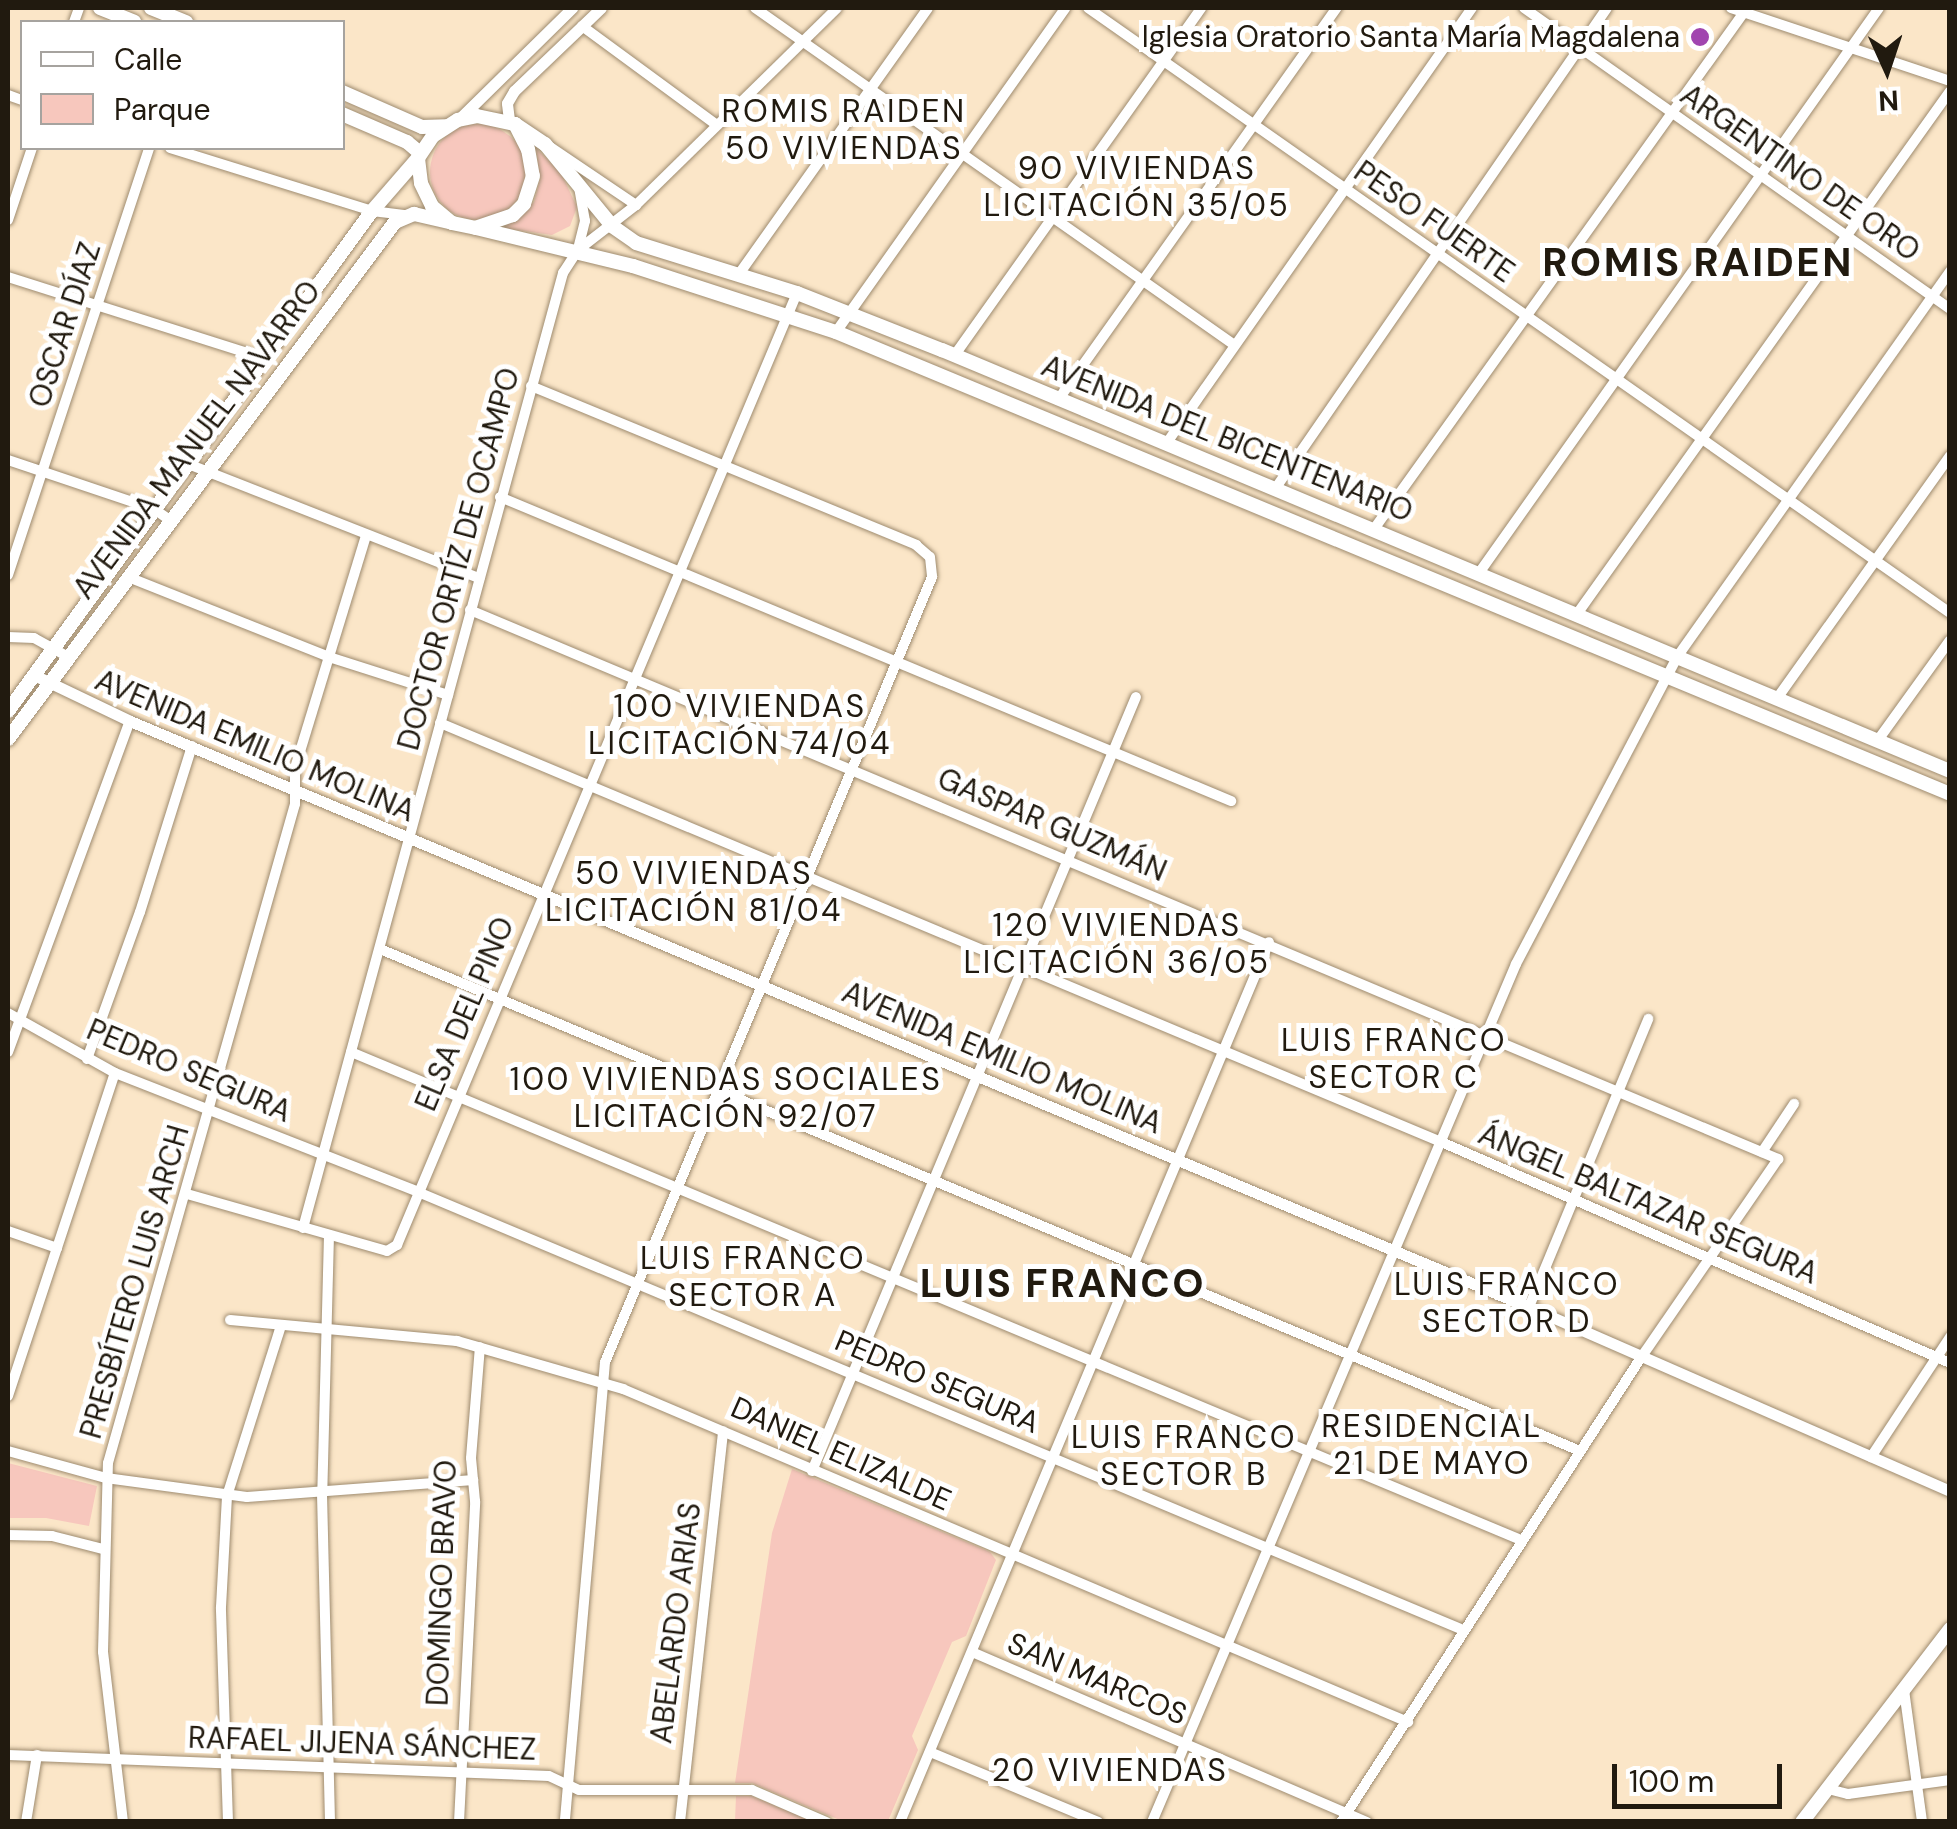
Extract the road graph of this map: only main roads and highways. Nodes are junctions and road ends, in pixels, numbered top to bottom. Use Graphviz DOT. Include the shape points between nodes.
graph roads {
  1 [pos="100,8"];
  2 [pos="151,8"];
  3 [pos="129,20"];
  4 [pos="181,20"];
  5 [pos="345,93"];
  6 [pos="345,115"];
  7 [pos="512,122"];
  8 [pos="452,124"];
  9 [pos="418,155"];
  10 [pos="452,223"];
  11 [pos="476,228"];
  12 [pos="8,711"];
  13 [pos="8,739"];
  14 [pos="1950,771"];
  15 [pos="1950,794"];
  16 [pos="1950,1629"];
  17 [pos="1802,1822"];
  1 -- 3 [label="main road"];
  2 -- 4 [label="main road"];
  5 -- 8 [label="main road" via="422,127"];
  6 -- 9 [label="main road" via="407,142"];
  7 -- 8 [label="main road" via="478,116"];
  7 -- 11 [label="main road" via="528,149 531,190 513,215"];
  7 -- 14 [label="main road, AVENIDA DEL BICENTENARIO" via="545,144 612,226 649,248 849,313"];
  8 -- 9 [label="main road"];
  9 -- 10 [label="main road" via="425,196"];
  9 -- 12 [label="main road, AVENIDA MANUEL NAVARRO"];
  10 -- 11 [label="main road"];
  10 -- 13 [label="main road, AVENIDA MANUEL NAVARRO" via="406,216 384,235"];
  11 -- 15 [label="main road, AVENIDA DEL BICENTENARIO" via="578,250 836,332"];
  16 -- 17 [label="main road"];
}
